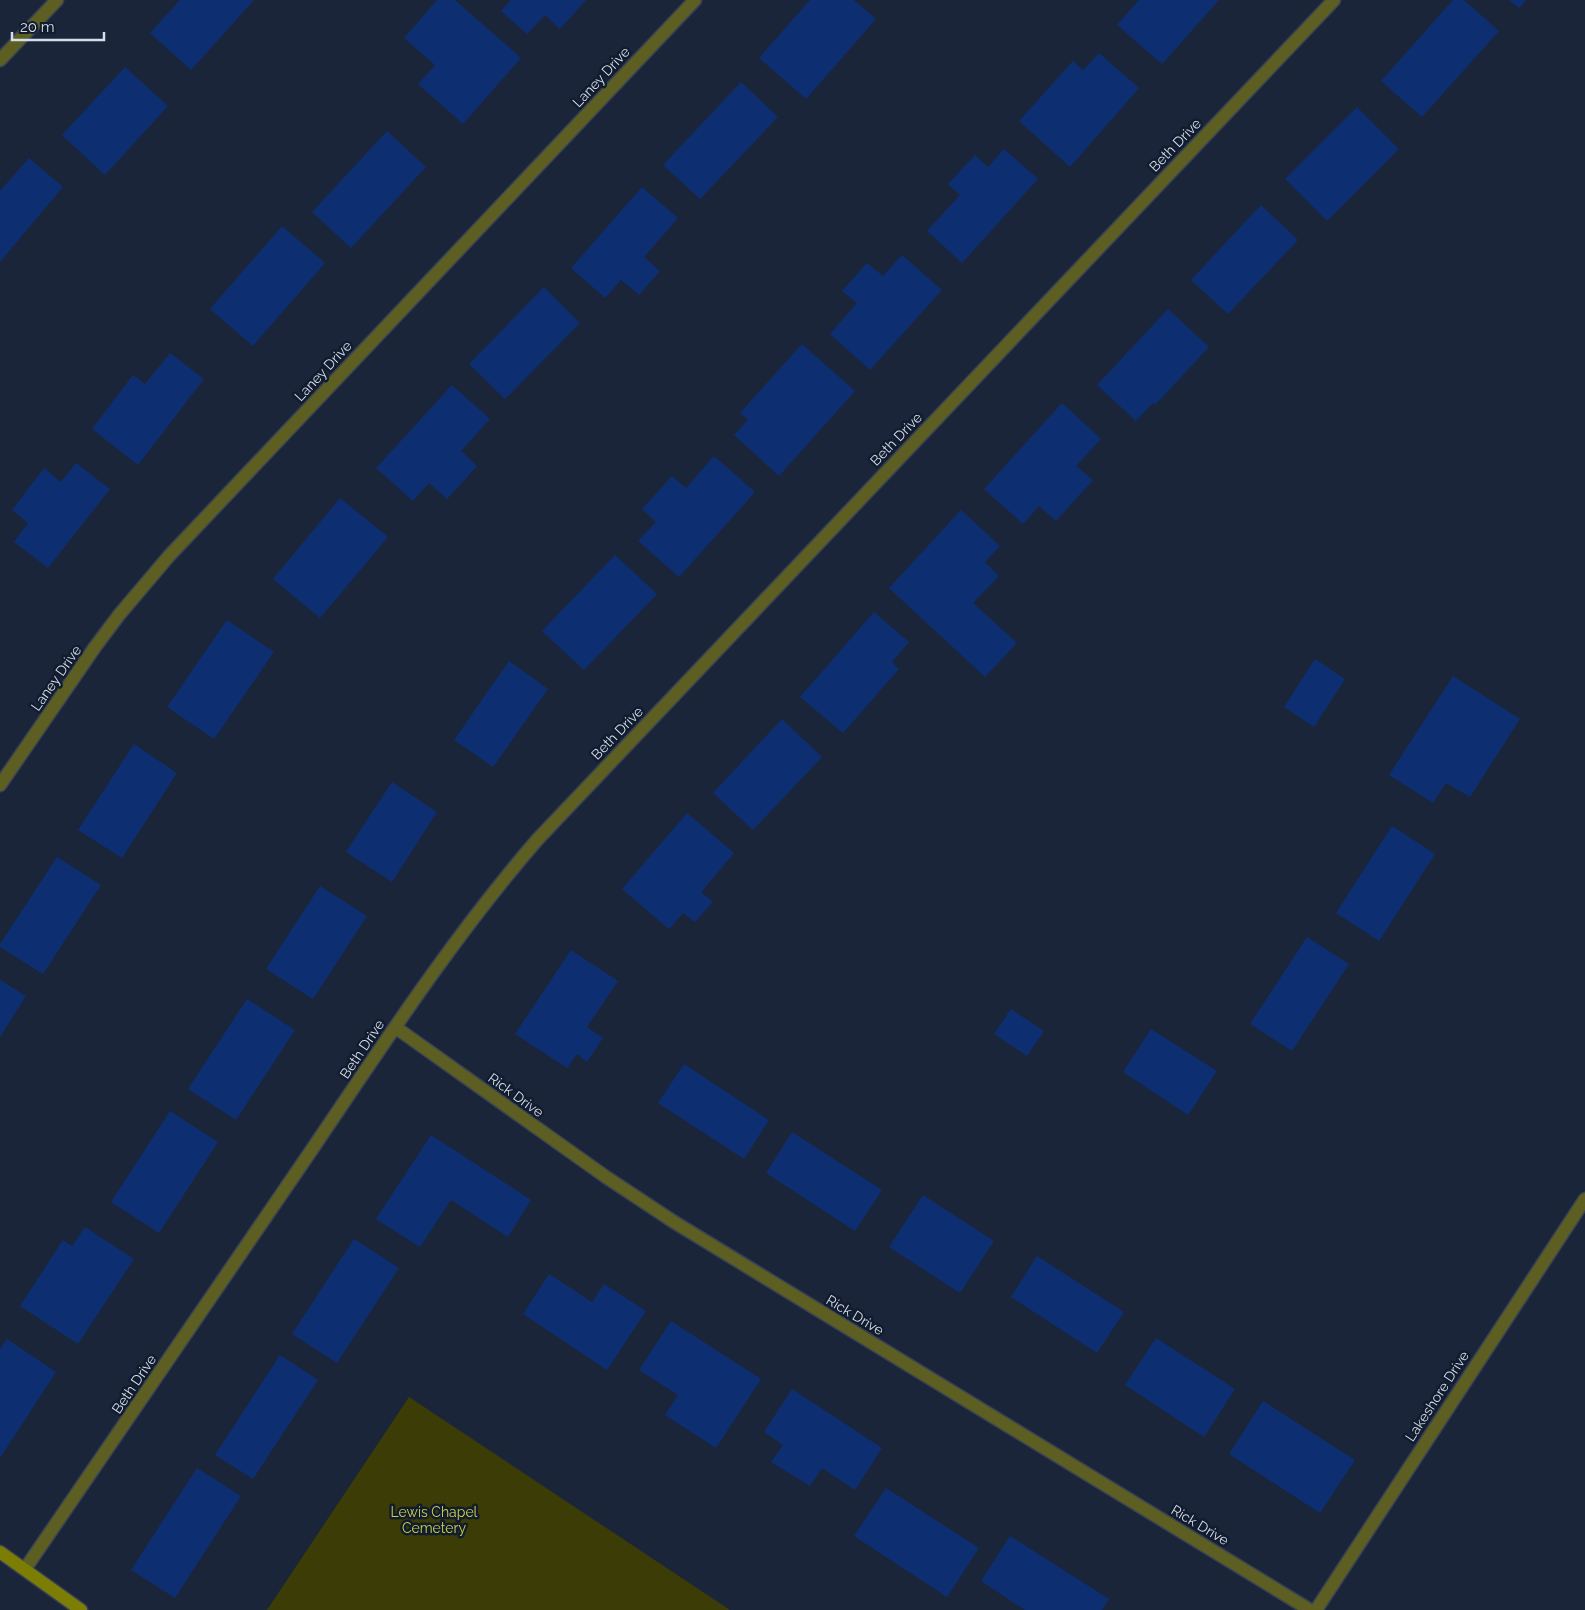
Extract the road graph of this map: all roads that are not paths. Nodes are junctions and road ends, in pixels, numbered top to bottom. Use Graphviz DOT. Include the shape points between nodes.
graph roads {
  1 [pos="57,0"];
  2 [pos="695,0"];
  3 [pos="1334,0"];
  4 [pos="0,60"];
  5 [pos="0,785"];
  6 [pos="395,1027"];
  7 [pos="1585,1198"];
  8 [pos="0,1552"];
  9 [pos="25,1570"];
  10 [pos="81,1610"];
  11 [pos="1310,1610"];
  12 [pos="1316,1610"];
  1 -- 4 [label="street"];
  2 -- 5 [label="street, Laney Drive" via="169,556 119,615"];
  3 -- 6 [label="street, Beth Drive" via="536,840 487,899"];
  6 -- 9 [label="street, Beth Drive"];
  6 -- 11 [label="street, Rick Drive" via="674,1222"];
  7 -- 12 [label="street, Lakeshore Drive"];
  8 -- 9 [label="main road"];
  9 -- 10 [label="main road"];
}
